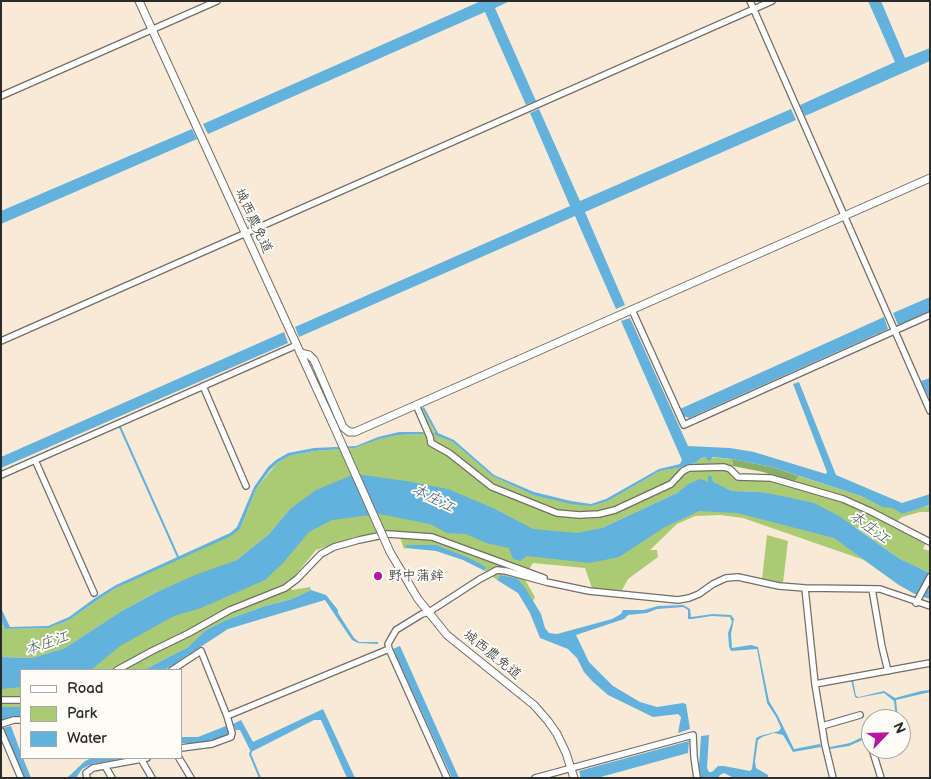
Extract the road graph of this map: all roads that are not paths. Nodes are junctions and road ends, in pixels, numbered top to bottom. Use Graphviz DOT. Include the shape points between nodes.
graph roads {
  1 [pos="139,1"];
  2 [pos="216,1"];
  3 [pos="750,1"];
  4 [pos="772,1"];
  5 [pos="754,9"];
  6 [pos="152,30"];
  7 [pos="1,96"];
  8 [pos="930,178"];
  9 [pos="845,216"];
  10 [pos="246,233"];
  11 [pos="632,310"];
  12 [pos="930,315"];
  13 [pos="894,331"];
  14 [pos="1,341"];
  15 [pos="297,345"];
  16 [pos="300,353"];
  17 [pos="203,386"];
  18 [pos="416,405"];
  19 [pos="930,411"];
  20 [pos="35,460"];
  21 [pos="1,475"];
  22 [pos="246,486"];
  23 [pos="930,542"];
  24 [pos="930,577"];
  25 [pos="553,582"];
  26 [pos="804,588"];
  27 [pos="872,589"];
  28 [pos="94,592"];
  29 [pos="917,602"];
  30 [pos="930,606"];
  31 [pos="429,612"];
  32 [pos="389,649"];
  33 [pos="930,663"];
  34 [pos="118,669"];
  35 [pos="174,669"];
  36 [pos="888,671"];
  37 [pos="815,684"];
  38 [pos="1,700"];
  39 [pos="20,700"];
  40 [pos="860,715"];
  41 [pos="227,716"];
  42 [pos="20,720"];
  43 [pos="1,724"];
  44 [pos="822,726"];
  45 [pos="1,731"];
  46 [pos="182,748"];
  47 [pos="139,759"];
  48 [pos="144,759"];
  49 [pos="180,759"];
  50 [pos="875,759"];
  51 [pos="105,766"];
  52 [pos="572,768"];
  53 [pos="21,778"];
  54 [pos="86,778"];
  55 [pos="112,778"];
  56 [pos="152,778"];
  57 [pos="190,778"];
  58 [pos="447,778"];
  59 [pos="535,778"];
  60 [pos="574,778"];
  61 [pos="697,778"];
  62 [pos="833,778"];
  63 [pos="881,778"];
  1 -- 6 [label="street, 城西農免道"];
  2 -- 6 [label="street"];
  3 -- 5 [label="street"];
  4 -- 5 [label="street"];
  5 -- 9 [label="street"];
  5 -- 10 [label="street"];
  6 -- 7 [label="street"];
  6 -- 10 [label="street, 城西農免道"];
  8 -- 9 [label="street"];
  9 -- 11 [label="street"];
  9 -- 13 [label="street"];
  10 -- 14 [label="street"];
  10 -- 15 [label="street, 城西農免道"];
  11 -- 13 [label="street" via="684,425"];
  11 -- 18 [label="street"];
  12 -- 13 [label="street"];
  13 -- 19 [label="street"];
  15 -- 16 [label="street, 城西農免道"];
  15 -- 17 [label="street"];
  16 -- 18 [label="street" via="314,360 343,427 349,432"];
  16 -- 31 [label="street, 城西農免道, bridge" via="390,552 407,583"];
  17 -- 20 [label="street"];
  17 -- 22 [label="street"];
  18 -- 23 [label="street" via="431,443 492,487 557,512 579,515 615,510 671,484 689,468 724,467 738,477 771,478 843,500"];
  20 -- 21 [label="street"];
  20 -- 28 [label="street"];
  24 -- 29 [label="street"];
  25 -- 26 [label="street" via="589,591 678,600 732,577"];
  25 -- 31 [label="street" via="497,570"];
  25 -- 34 [label="street" via="432,536 388,534 334,547 321,554 285,588 230,610"];
  26 -- 27 [label="street"];
  26 -- 37 [label="street"];
  27 -- 29 [label="street" via="888,591"];
  27 -- 36 [label="street"];
  29 -- 30 [label="street"];
  31 -- 32 [label="street" via="396,630 388,644"];
  31 -- 52 [label="street, 城西農免道" via="447,635 534,704 557,734"];
  32 -- 41 [label="street"];
  32 -- 58 [label="street"];
  33 -- 36 [label="street"];
  35 -- 41 [label="street" via="201,651"];
  36 -- 37 [label="street"];
  37 -- 44 [label="street"];
  38 -- 39 [label="street"];
  40 -- 44 [label="street"];
  41 -- 46 [label="street" via="231,737 212,744"];
  42 -- 43 [label="street"];
  44 -- 62 [label="street"];
  45 -- 53 [label="street"];
  47 -- 51 [label="street"];
  48 -- 56 [label="street"];
  49 -- 57 [label="street"];
  50 -- 63 [label="street"];
  51 -- 54 [label="street" via="87,771"];
  51 -- 55 [label="street"];
  52 -- 59 [label="street"];
  52 -- 60 [label="street, 城西農免道"];
  52 -- 61 [label="street" via="694,735"];
}
